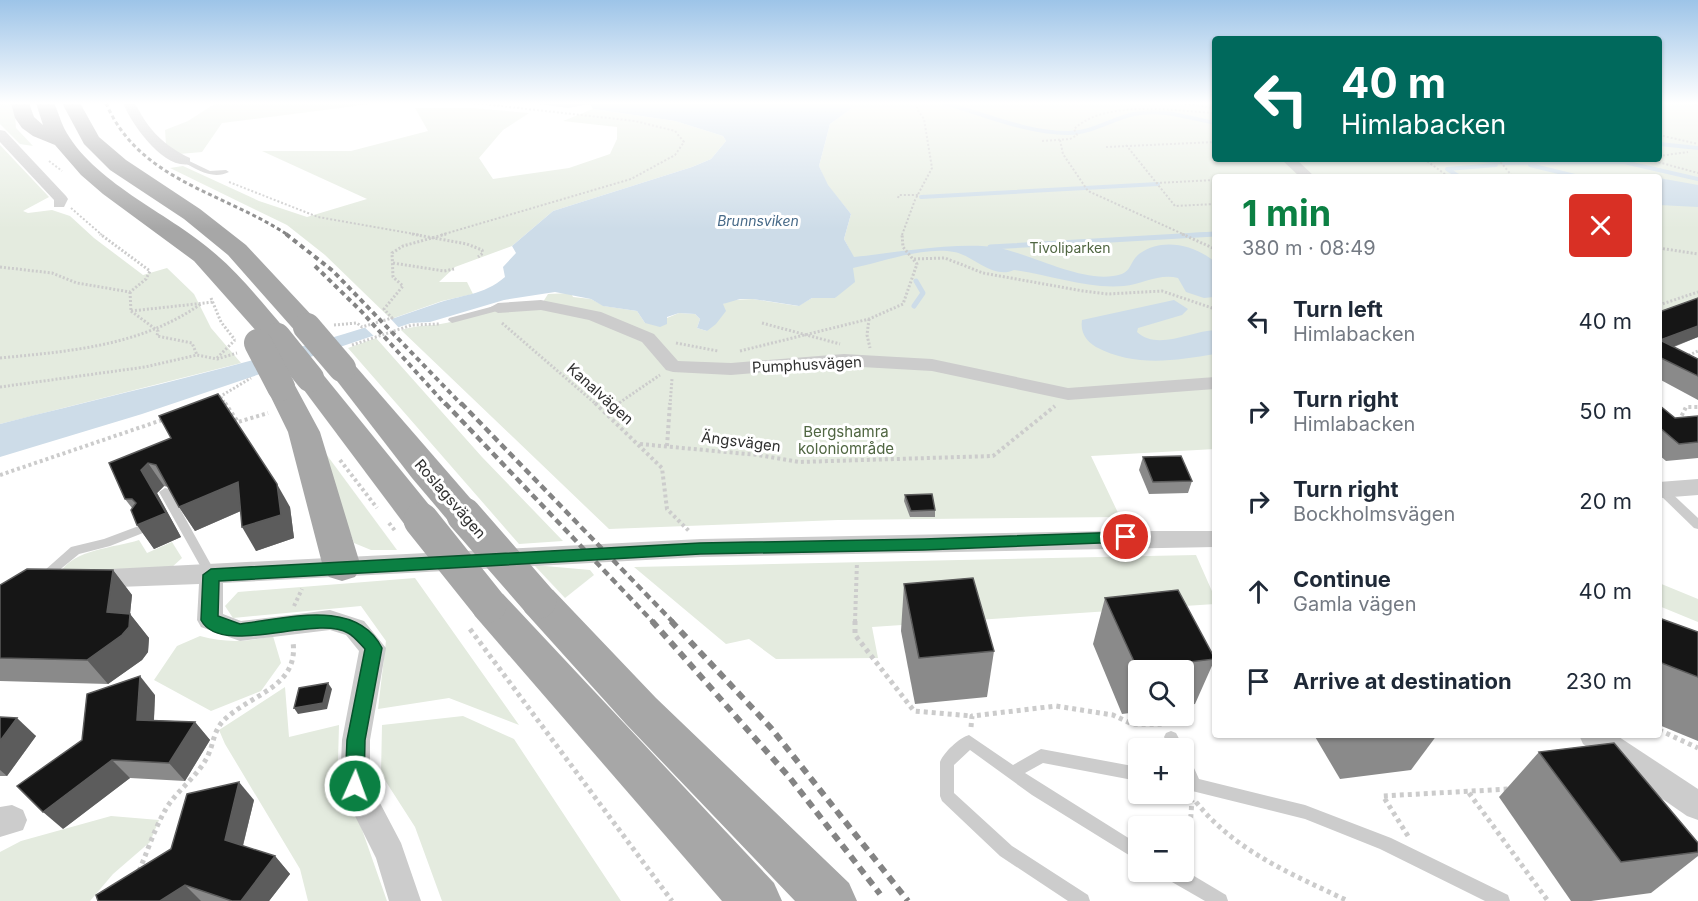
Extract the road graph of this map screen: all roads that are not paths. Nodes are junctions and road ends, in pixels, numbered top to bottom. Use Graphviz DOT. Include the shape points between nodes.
graph roads {
  1 [pos="10,145"];
  2 [pos="66,145"];
  3 [pos="96,145"];
  4 [pos="161,145"];
  5 [pos="185,160"];
  6 [pos="1291,162"];
  7 [pos="226,172"];
  8 [pos="1305,174"];
  9 [pos="59,204"];
  10 [pos="498,308"];
  11 [pos="452,320"];
  12 [pos="1212,383"];
  13 [pos="287,392"];
  14 [pos="1698,487"];
  15 [pos="1662,489"];
  16 [pos="1662,491"];
  17 [pos="165,492"];
  18 [pos="1698,525"];
  19 [pos="144,528"];
  20 [pos="1212,539"];
  21 [pos="342,567"];
  22 [pos="211,575"];
  23 [pos="30,581"];
  24 [pos="1597,738"];
  25 [pos="1128,772"];
  26 [pos="1013,773"];
  27 [pos="1194,789"];
  28 [pos="1698,806"];
  29 [pos="1128,846"];
  30 [pos="1188,882"];
  31 [pos="405,901"];
  32 [pos="756,901"];
  33 [pos="831,901"];
  34 [pos="1082,901"];
  35 [pos="1220,901"];
  36 [pos="1502,901"];
  1 -- 9 [label="street" via="61,199"];
  2 -- 13 [label="main road, bridge" via="95,176 204,256 252,309 252,342"];
  3 -- 33 [label="main road, Roslagsvägen, bridge" via="118,165 192,214 237,250 307,327 538,601 641,711"];
  4 -- 5 [label="street" via="171,155"];
  5 -- 7 [label="lane" via="209,172"];
  6 -- 8 [label="street"];
  10 -- 11 [label="lane"];
  10 -- 12 [label="street, Pumphusvägen" via="560,307 594,316 648,338 673,366 731,369 844,360 932,365 1068,394"];
  13 -- 21 [label="main road" via="304,432"];
  13 -- 32 [label="main road, bridge" via="405,521 476,612"];
  14 -- 15 [label="street"];
  16 -- 18 [label="lane"];
  17 -- 22 [label="lane"];
  19 -- 23 [label="lane" via="75,550"];
  20 -- 21 [label="street" via="1126,537 700,548"];
  21 -- 22 [label="street"];
  22 -- 23 [label="street"];
  22 -- 31 [label="street" via="210,620 240,631 330,620 355,628 373,648 356,740 355,786 390,854"];
  24 -- 28 [label="street"];
  25 -- 26 [label="lane" via="1041,756"];
  26 -- 29 [label="lane"];
  26 -- 34 [label="lane" via="969,741 947,762 947,796 1006,851"];
  27 -- 36 [label="lane" via="1305,812 1385,843"];
  30 -- 35 [label="lane"];
}
